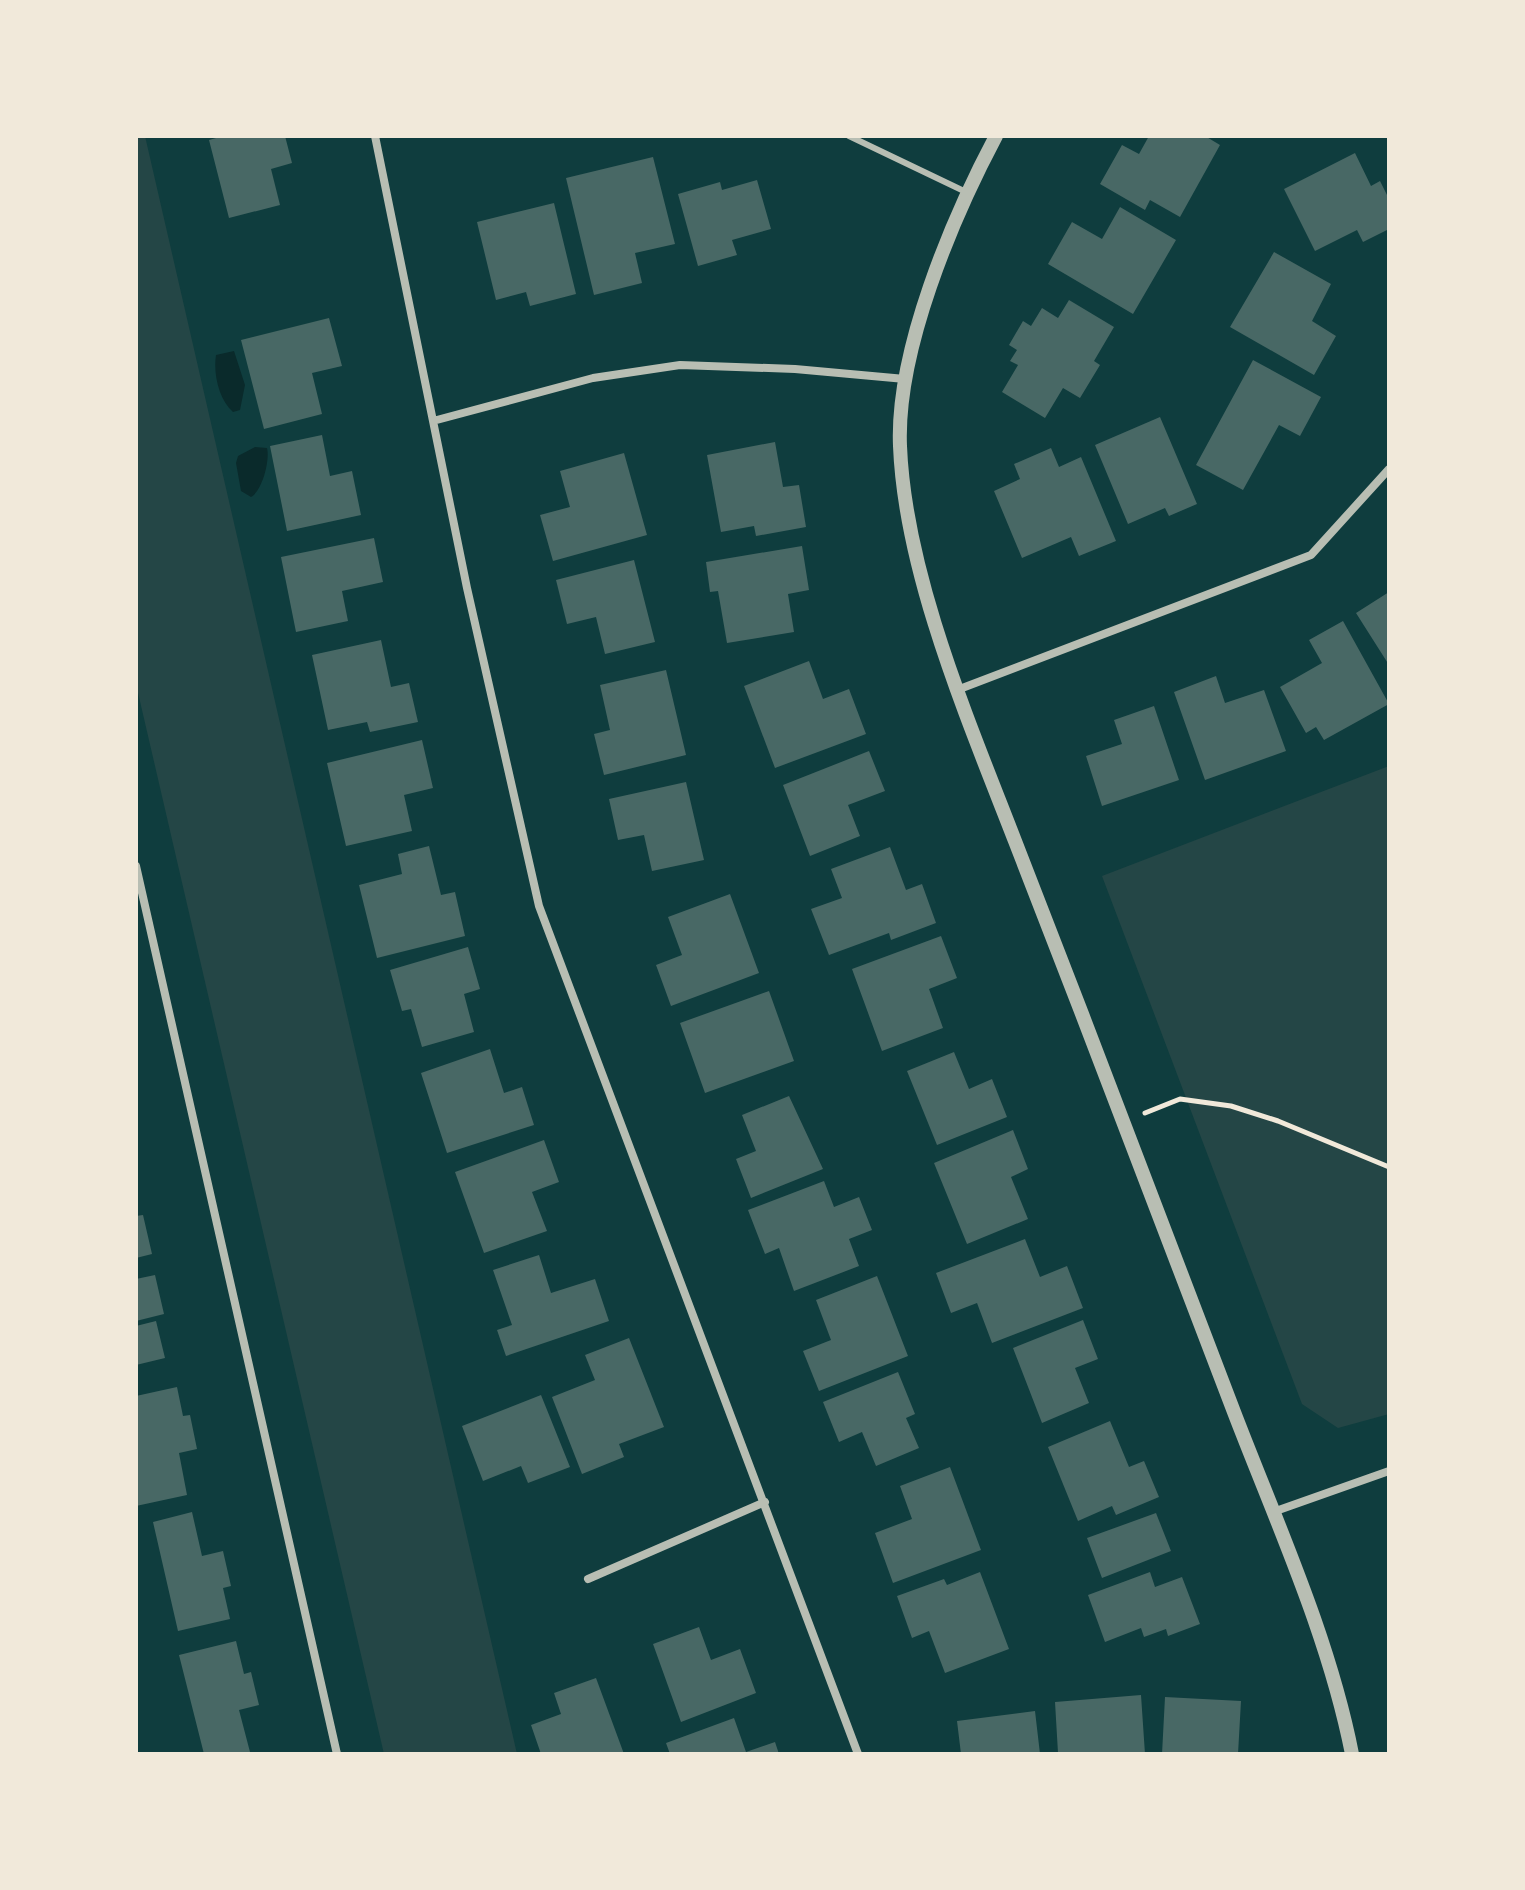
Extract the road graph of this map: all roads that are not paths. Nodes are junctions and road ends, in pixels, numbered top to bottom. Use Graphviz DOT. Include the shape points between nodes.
graph roads {
  1 [pos="375,136"];
  2 [pos="849,136"];
  3 [pos="996,136"];
  4 [pos="966,192"];
  5 [pos="905,379"];
  6 [pos="433,421"];
  7 [pos="1389,469"];
  8 [pos="957,690"];
  9 [pos="136,866"];
  10 [pos="1389,1471"];
  11 [pos="765,1502"];
  12 [pos="1272,1512"];
  13 [pos="588,1579"];
  14 [pos="337,1754"];
  15 [pos="858,1754"];
  16 [pos="1352,1754"];
  1 -- 6 [label="street"];
  2 -- 4 [label="lane"];
  3 -- 4 [label="street"];
  4 -- 5 [label="street"];
  5 -- 6 [label="street" via="680,365 593,378"];
  5 -- 8 [label="street" via="899,442 906,518"];
  6 -- 11 [label="street" via="539,906"];
  7 -- 8 [label="street" via="1311,555"];
  8 -- 12 [label="street"];
  9 -- 14 [label="street"];
  10 -- 12 [label="street"];
  11 -- 13 [label="street"];
  11 -- 15 [label="street"];
  12 -- 16 [label="street" via="1343,1710"];
}
